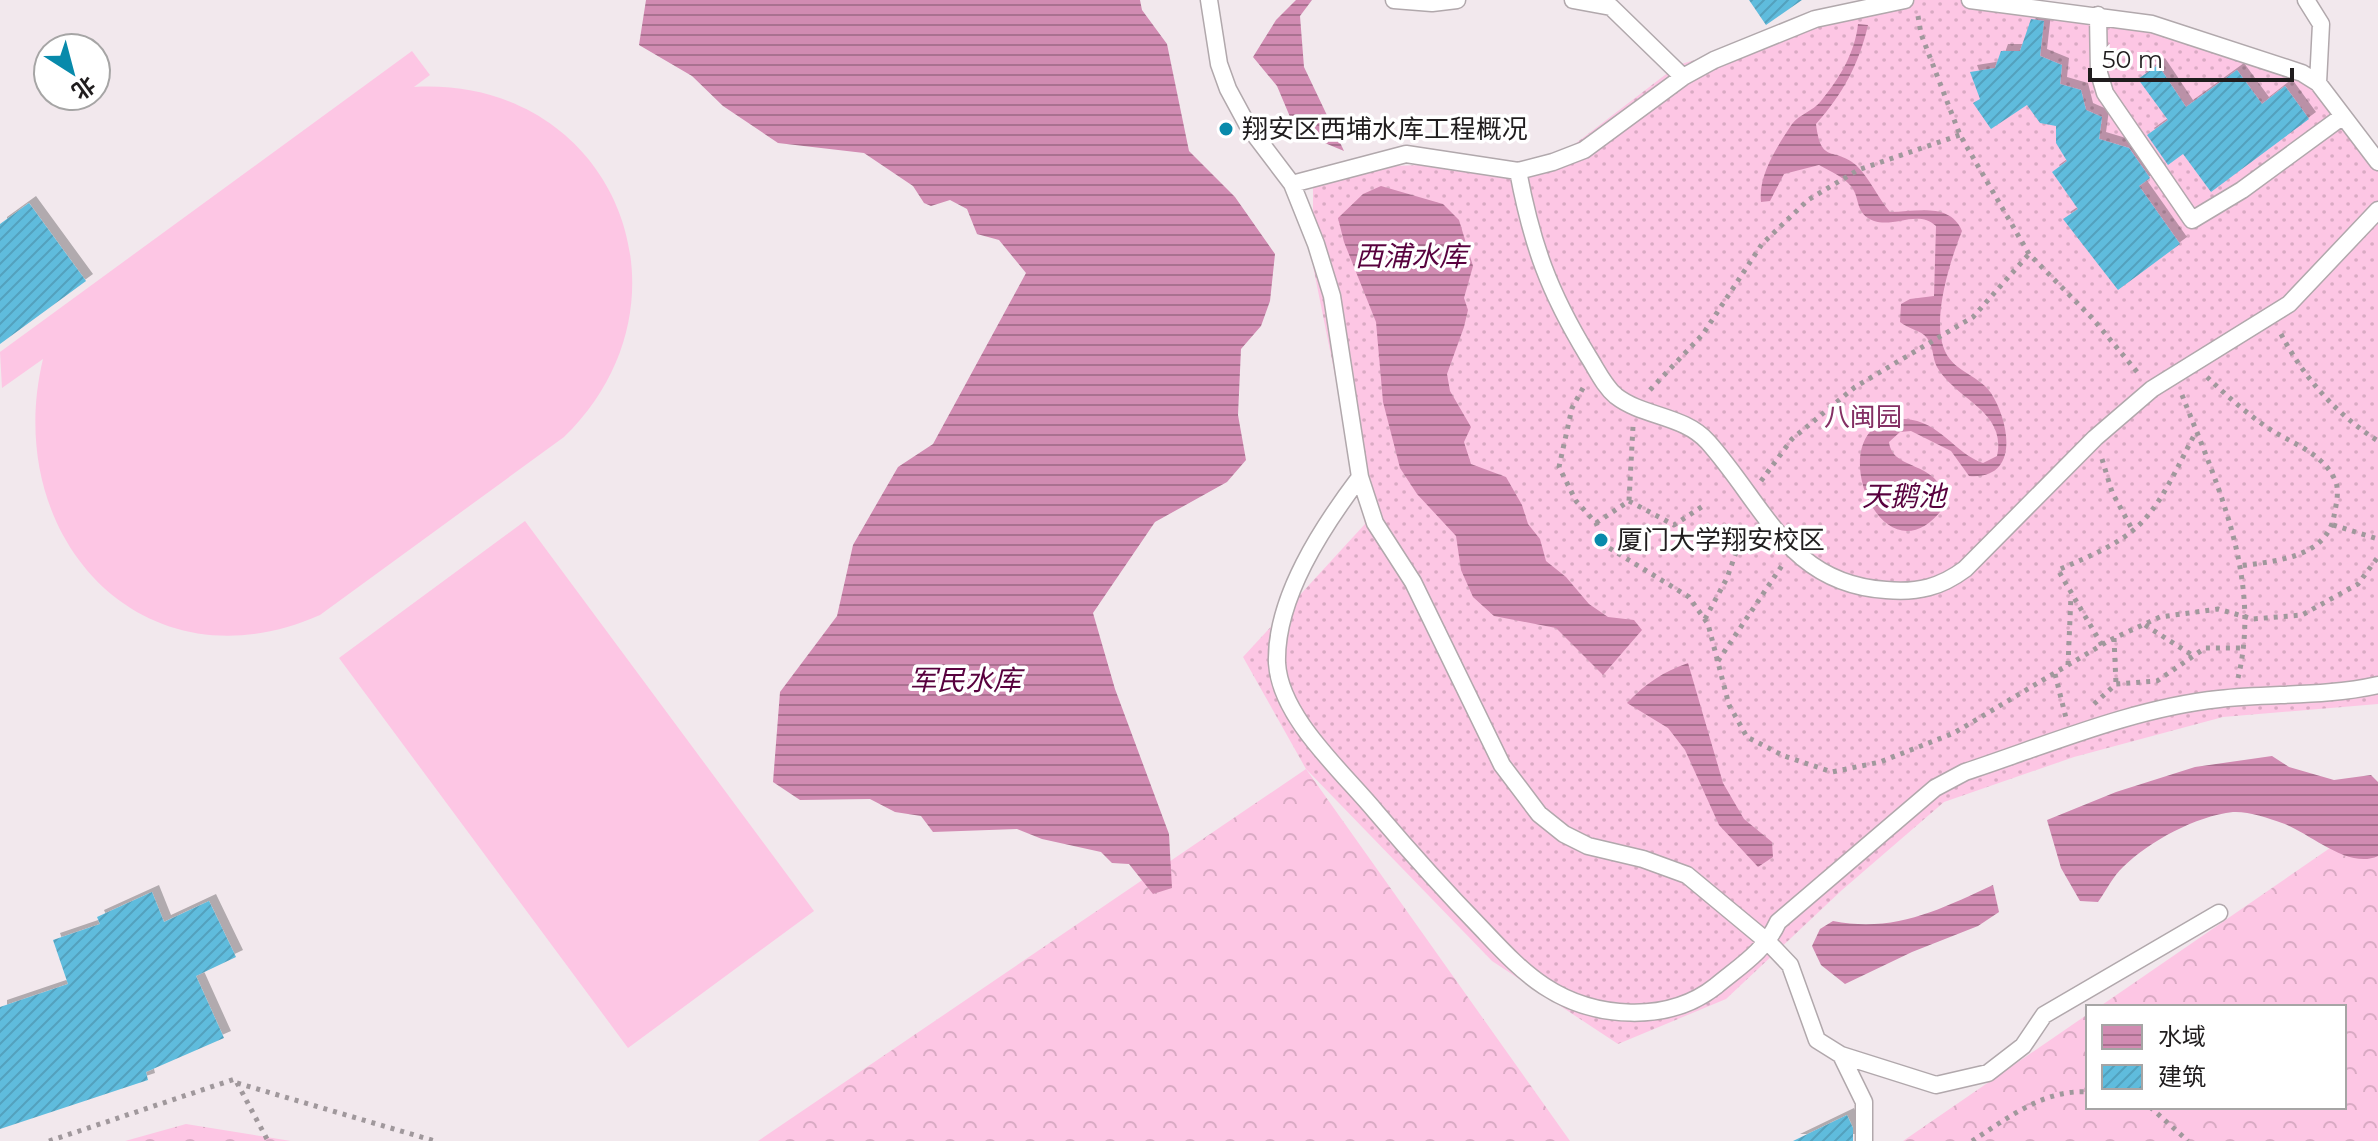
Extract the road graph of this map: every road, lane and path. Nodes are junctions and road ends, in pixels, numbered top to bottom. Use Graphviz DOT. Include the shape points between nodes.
graph roads {
  1 [pos="1209,0"];
  2 [pos="1394,0"];
  3 [pos="1457,0"];
  4 [pos="1573,0"];
  5 [pos="1970,0"];
  6 [pos="2306,0"];
  7 [pos="1911,6"];
  8 [pos="2098,15"];
  9 [pos="1683,77"];
  10 [pos="2318,83"];
  11 [pos="2343,116"];
  12 [pos="1960,135"];
  13 [pos="2378,162"];
  14 [pos="1518,171"];
  15 [pos="1292,184"];
  16 [pos="2378,210"];
  17 [pos="2029,254"];
  18 [pos="2271,315"];
  19 [pos="2193,364"];
  20 [pos="1594,366"];
  21 [pos="2174,375"];
  22 [pos="2152,389"];
  23 [pos="1635,406"];
  24 [pos="2196,431"];
  25 [pos="2095,438"];
  26 [pos="2378,441"];
  27 [pos="1360,477"];
  28 [pos="1750,496"];
  29 [pos="1629,501"];
  30 [pos="1703,506"];
  31 [pos="1596,523"];
  32 [pos="2333,525"];
  33 [pos="2133,531"];
  34 [pos="2378,539"];
  35 [pos="1794,551"];
  36 [pos="2378,557"];
  37 [pos="2240,566"];
  38 [pos="2071,595"];
  39 [pos="2246,618"];
  40 [pos="1705,619"];
  41 [pos="2145,625"];
  42 [pos="2114,638"];
  43 [pos="2102,645"];
  44 [pos="2244,648"];
  45 [pos="2192,655"];
  46 [pos="1718,661"];
  47 [pos="2068,666"];
  48 [pos="2055,674"];
  49 [pos="2116,684"];
  50 [pos="2378,685"];
  51 [pos="2233,699"];
  52 [pos="2072,737"];
  53 [pos="2219,913"];
  54 [pos="1769,943"];
  55 [pos="1841,1055"];
  56 [pos="237,1083"];
  57 [pos="2086,1092"];
  58 [pos="2152,1109"];
  59 [pos="49,1141"];
  60 [pos="268,1141"];
  61 [pos="435,1141"];
  62 [pos="1864,1141"];
  63 [pos="1972,1141"];
  64 [pos="2188,1141"];
  1 -- 15 [label="lane" via="1228,89"];
  2 -- 3 [label="lane"];
  4 -- 9 [label="lane" via="1611,7"];
  5 -- 8 [label="lane"];
  6 -- 10 [label="lane" via="2321,24"];
  7 -- 9 [label="lane" via="1815,19"];
  7 -- 12 [label="path"];
  8 -- 10 [label="lane" via="2152,24 2302,73"];
  8 -- 11 [label="lane" via="2099,73 2105,93 2192,220"];
  9 -- 14 [label="lane" via="1584,150"];
  10 -- 11 [label="lane"];
  11 -- 13 [label="lane"];
  12 -- 17 [label="path"];
  12 -- 23 [label="path" via="1858,170 1808,200 1762,244 1703,334"];
  14 -- 15 [label="lane" via="1406,154"];
  14 -- 20 [label="lane" via="1543,272"];
  15 -- 27 [label="lane" via="1332,296"];
  16 -- 18 [label="lane" via="2289,304"];
  17 -- 22 [label="path"];
  17 -- 28 [label="path" via="1973,317 1855,387 1792,439"];
  18 -- 19 [label="lane"];
  18 -- 26 [label="path" via="2294,360 2344,419"];
  19 -- 21 [label="lane"];
  19 -- 32 [label="path" via="2268,428 2317,456 2336,481"];
  20 -- 23 [label="lane" via="1607,387"];
  20 -- 31 [label="path" via="1572,408 1559,467 1576,501"];
  21 -- 22 [label="lane"];
  21 -- 24 [label="path"];
  22 -- 25 [label="lane"];
  23 -- 28 [label="lane" via="1689,427 1705,439"];
  23 -- 29 [label="path"];
  24 -- 33 [label="path" via="2156,503"];
  24 -- 37 [label="path" via="2236,538"];
  25 -- 33 [label="path" via="2112,492"];
  25 -- 35 [label="lane" via="1996,541 1945,584 1903,591 1846,585 1812,568"];
  27 -- 54 [label="lane" via="1375,523 1433,620 1480,725 1539,814 1588,846 1687,875"];
  27 -- 54 [label="lane" via="1324,524 1298,577 1277,663 1287,706 1428,872 1545,987 1600,1009 1633,1013 1688,1004"];
  28 -- 35 [label="lane"];
  28 -- 40 [label="path" via="1748,519 1732,563"];
  29 -- 30 [label="path" via="1674,525"];
  29 -- 31 [label="path"];
  31 -- 40 [label="path" via="1606,546 1689,597"];
  32 -- 34 [label="path"];
  32 -- 37 [label="path" via="2312,549"];
  33 -- 38 [label="path" via="2058,570"];
  35 -- 46 [label="path"];
  36 -- 39 [label="path" via="2358,584 2302,615"];
  37 -- 39 [label="path"];
  38 -- 43 [label="path"];
  38 -- 47 [label="path"];
  39 -- 41 [label="path" via="2218,609 2160,617"];
  39 -- 44 [label="path"];
  40 -- 46 [label="path"];
  41 -- 42 [label="path"];
  41 -- 45 [label="path"];
  42 -- 43 [label="path"];
  42 -- 49 [label="path"];
  43 -- 47 [label="path"];
  44 -- 45 [label="path" via="2205,648"];
  44 -- 51 [label="path"];
  45 -- 49 [label="path" via="2157,681"];
  46 -- 48 [label="path" via="1729,705 1747,737 1832,772 1880,762 1954,733"];
  47 -- 48 [label="path"];
  48 -- 52 [label="path"];
  49 -- 52 [label="path" via="2085,712"];
  50 -- 51 [label="lane"];
  51 -- 52 [label="lane" via="2160,710"];
  52 -- 54 [label="lane" via="1965,772 1935,788 1778,922"];
  53 -- 55 [label="lane" via="2044,1015 2023,1046 1988,1073 1936,1085"];
  54 -- 55 [label="lane" via="1790,965 1817,1040"];
  55 -- 62 [label="lane" via="1864,1102"];
  56 -- 59 [label="path" via="235,1079"];
  56 -- 60 [label="path"];
  56 -- 61 [label="path"];
  57 -- 63 [label="path" via="2064,1090"];
  58 -- 64 [label="path"];
}
